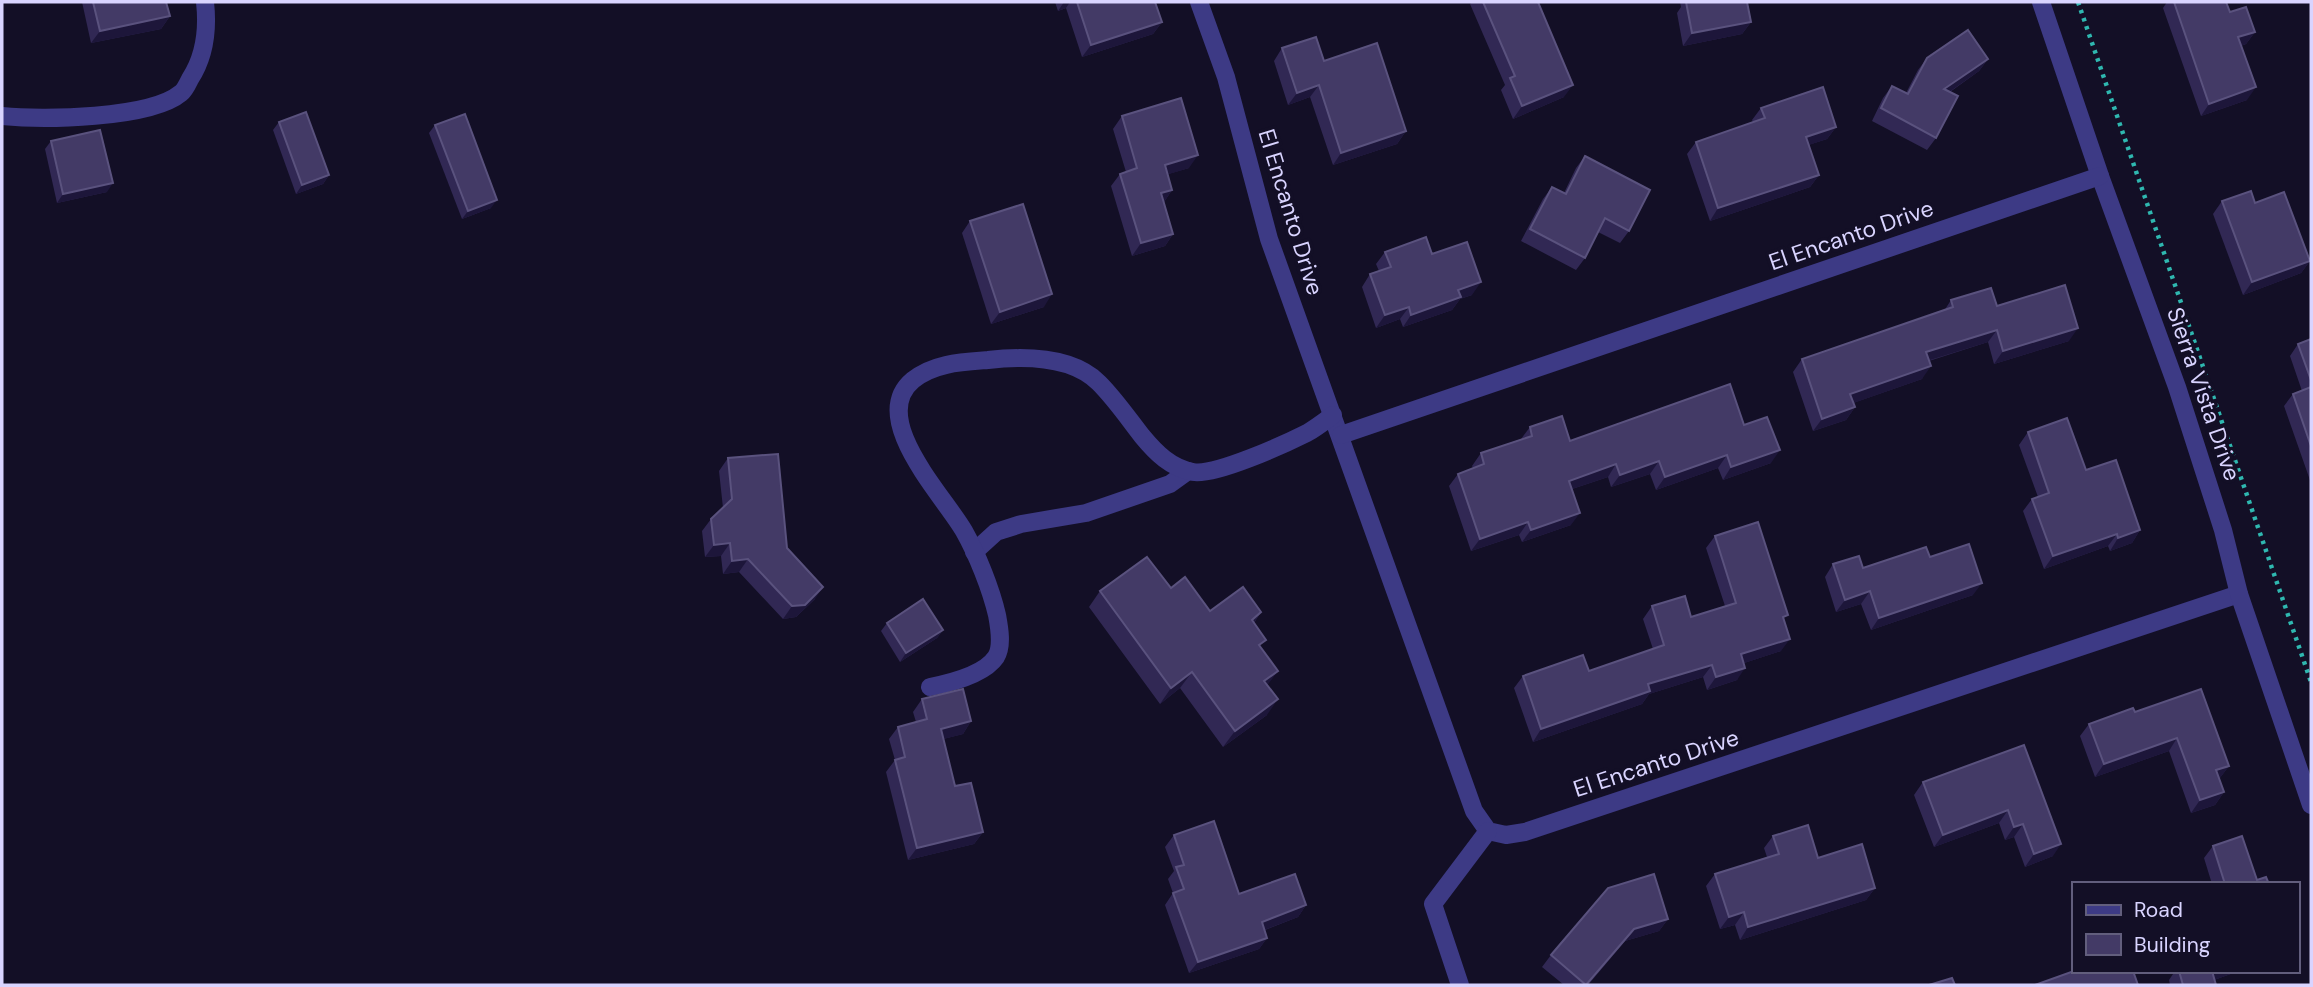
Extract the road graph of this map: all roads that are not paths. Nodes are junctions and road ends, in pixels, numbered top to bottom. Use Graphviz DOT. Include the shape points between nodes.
graph roads {
  1 [pos="205,2"];
  2 [pos="1199,2"];
  3 [pos="2041,2"];
  4 [pos="2,116"];
  5 [pos="2100,176"];
  6 [pos="1333,415"];
  7 [pos="1341,435"];
  8 [pos="1188,471"];
  9 [pos="974,552"];
  10 [pos="2239,594"];
  11 [pos="930,687"];
  12 [pos="2311,806"];
  13 [pos="1488,831"];
  14 [pos="1460,985"];
  1 -- 4 [label="street" via="207,22 200,64 182,92 156,105 91,117"];
  2 -- 6 [label="street, El Encanto Drive" via="1226,77 1269,239"];
  3 -- 5 [label="street, Sierra Vista Drive"];
  5 -- 7 [label="street, El Encanto Drive"];
  5 -- 10 [label="street, Sierra Vista Drive" via="2177,387"];
  6 -- 7 [label="street, El Encanto Drive"];
  6 -- 8 [label="street" via="1307,432 1237,463"];
  7 -- 13 [label="street, El Encanto Drive" via="1474,811"];
  8 -- 9 [label="street" via="1170,484 1086,513 996,532"];
  8 -- 9 [label="street" via="1175,467 1153,449 1098,382 1080,369 1046,359 1004,358 932,368 909,383 897,404 897,418 903,436"];
  9 -- 11 [label="street" via="995,606 997,656 957,681"];
  10 -- 12 [label="street, Sierra Vista Drive"];
  10 -- 13 [label="street, El Encanto Drive" via="1525,832 1506,835"];
  13 -- 14 [label="street" via="1433,904"];
}
